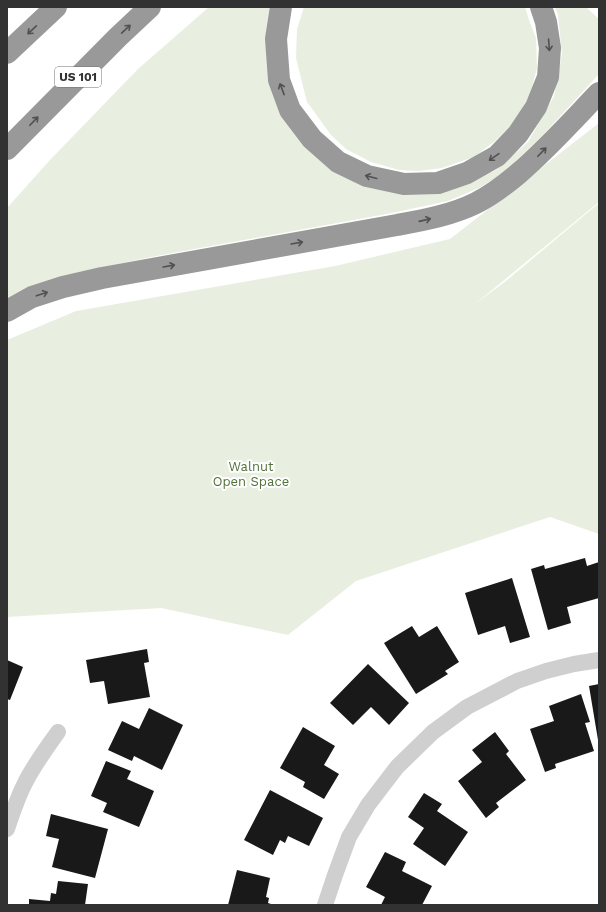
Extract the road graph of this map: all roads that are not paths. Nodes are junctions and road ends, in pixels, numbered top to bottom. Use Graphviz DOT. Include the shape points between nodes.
graph roads {
  1 [pos="56,7"];
  2 [pos="150,7"];
  3 [pos="281,7"];
  4 [pos="542,7"];
  5 [pos="7,53"];
  6 [pos="599,93"];
  7 [pos="7,149"];
  8 [pos="7,311"];
  9 [pos="599,660"];
  10 [pos="58,732"];
  11 [pos="7,829"];
  12 [pos="325,905"];
  1 -- 5 [label="highway, one-way"];
  7 -- 2 [label="highway, US 101, one-way"];
  4 -- 3 [label="highway, one-way" via="550,48 548,77 536,107 518,134 497,156 467,173 438,183 404,184 367,176 338,162 312,139 290,110 279,80 276,39"];
  8 -- 6 [label="highway, one-way" via="32,297 102,278 451,213 476,203 502,187 534,160"];
  9 -- 12 [label="street" via="546,671 517,681 467,707 433,732 396,768 368,805 349,837"];
  10 -- 11 [label="street" via="36,763"];
}
